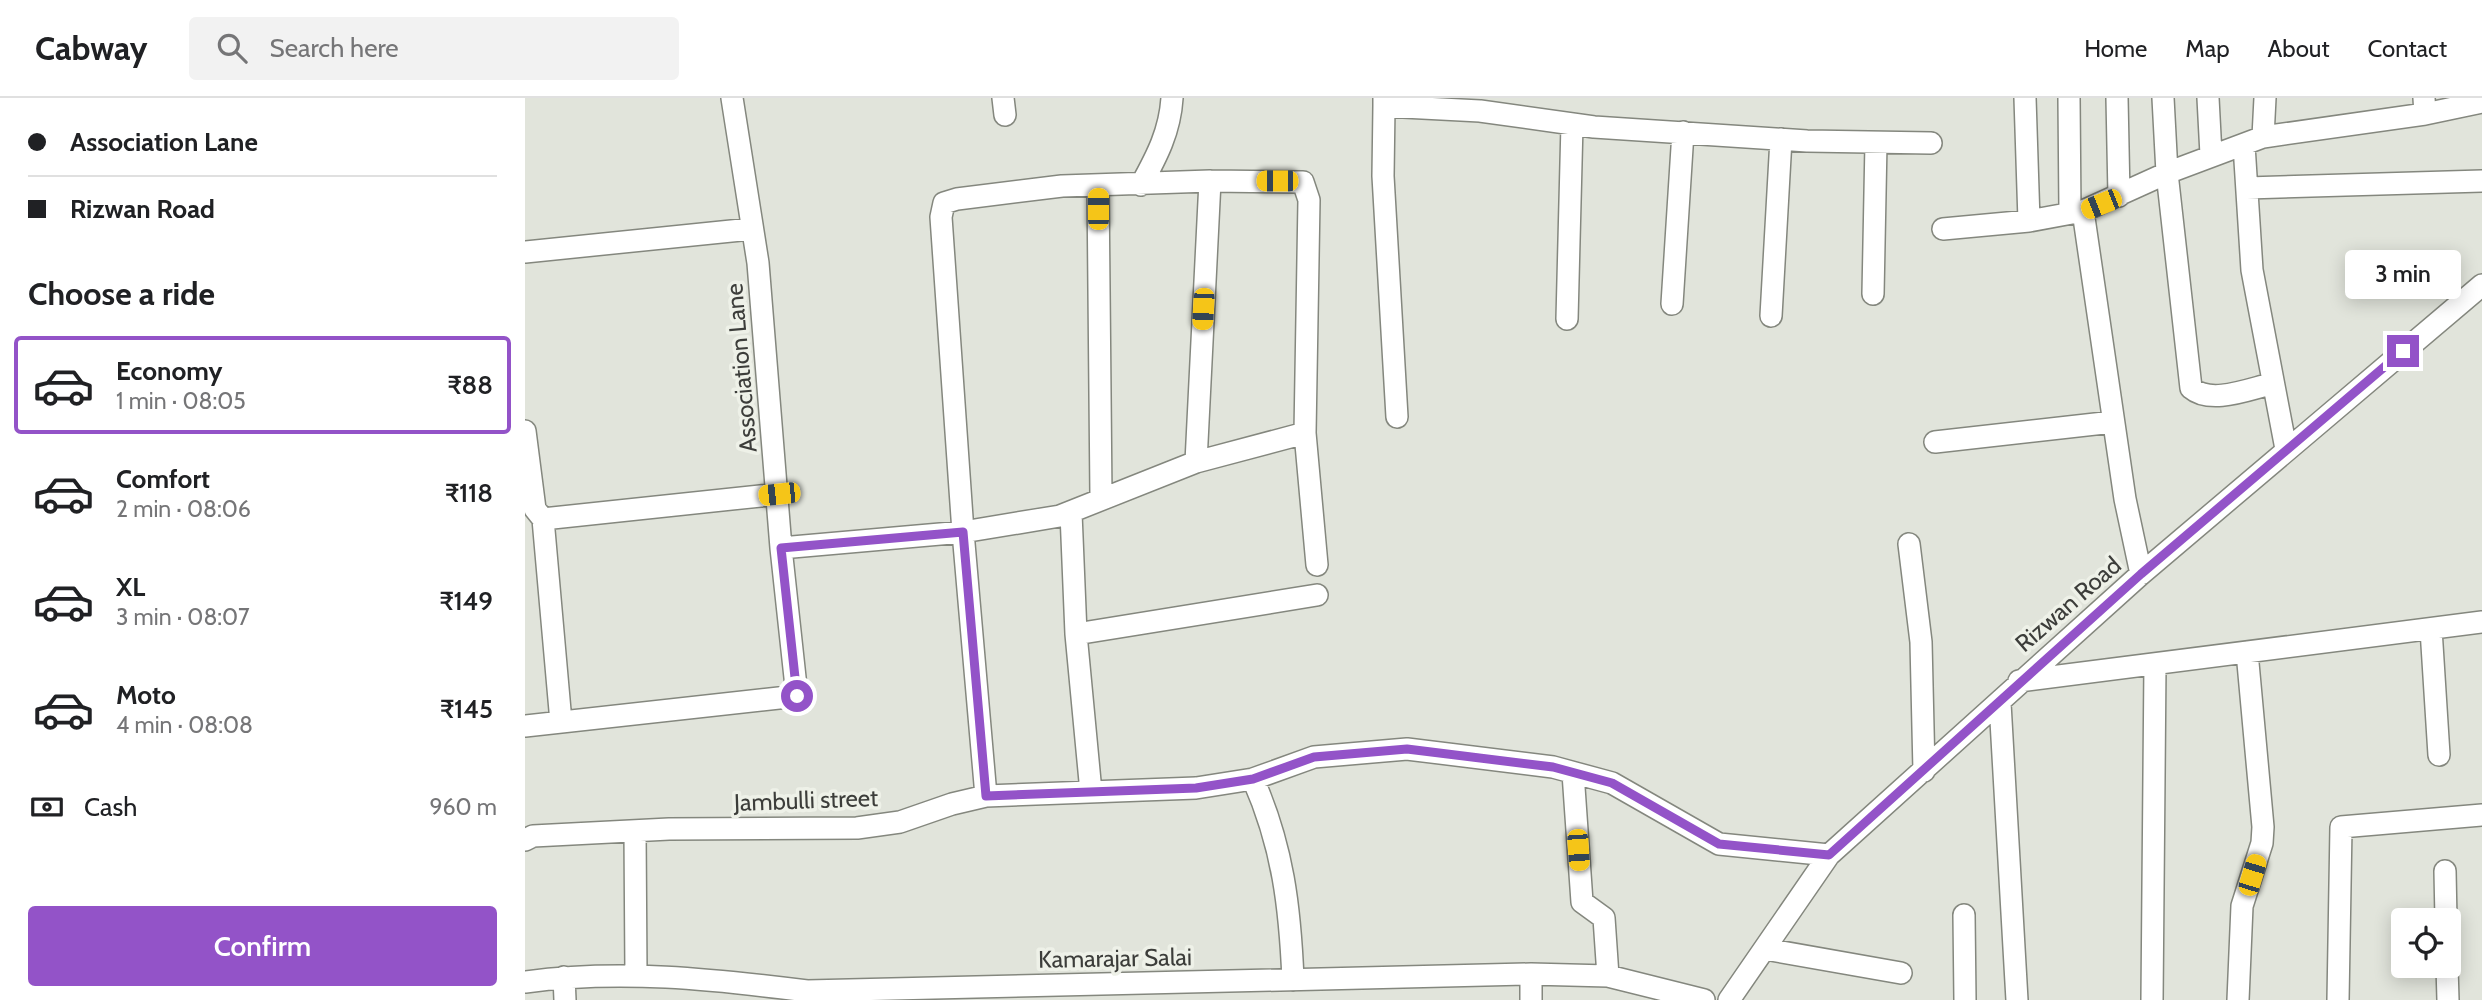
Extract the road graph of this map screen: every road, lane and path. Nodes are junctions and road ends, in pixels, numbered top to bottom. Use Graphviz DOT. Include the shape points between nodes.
graph roads {
  1 [pos="731,98"];
  2 [pos="1172,98"];
  3 [pos="2025,98"];
  4 [pos="2069,98"];
  5 [pos="2117,98"];
  6 [pos="2163,98"];
  7 [pos="2208,98"];
  8 [pos="2265,98"];
  9 [pos="1384,102"];
  10 [pos="2470,102"];
  11 [pos="2424,106"];
  12 [pos="1573,124"];
  13 [pos="1683,132"];
  14 [pos="1781,139"];
  15 [pos="2253,141"];
  16 [pos="1876,143"];
  17 [pos="1931,143"];
  18 [pos="2211,155"];
  19 [pos="2167,173"];
  20 [pos="1210,181"];
  21 [pos="2482,181"];
  22 [pos="1141,185"];
  23 [pos="1098,186"];
  24 [pos="2247,188"];
  25 [pos="2119,196"];
  26 [pos="2076,212"];
  27 [pos="2029,221"];
  28 [pos="751,229"];
  29 [pos="1943,229"];
  30 [pos="525,252"];
  31 [pos="2482,285"];
  32 [pos="1873,294"];
  33 [pos="1672,304"];
  34 [pos="1771,316"];
  35 [pos="1567,319"];
  36 [pos="2271,384"];
  37 [pos="1397,417"];
  38 [pos="2113,422"];
  39 [pos="525,431"];
  40 [pos="1305,433"];
  41 [pos="1935,442"];
  42 [pos="2286,449"];
  43 [pos="1196,463"];
  44 [pos="779,494"];
  45 [pos="1101,497"];
  46 [pos="1072,513"];
  47 [pos="543,519"];
  48 [pos="963,532"];
  49 [pos="1909,544"];
  50 [pos="781,548"];
  51 [pos="1317,565"];
  52 [pos="2141,574"];
  53 [pos="1317,595"];
  54 [pos="2482,622"];
  55 [pos="2431,629"];
  56 [pos="1076,634"];
  57 [pos="2247,652"];
  58 [pos="2155,664"];
  59 [pos="2019,681"];
  60 [pos="2000,703"];
  61 [pos="561,722"];
  62 [pos="525,726"];
  63 [pos="2439,755"];
  64 [pos="1924,771"];
  65 [pos="1573,773"];
  66 [pos="1253,779"];
  67 [pos="1091,792"];
  68 [pos="986,796"];
  69 [pos="2482,815"];
  70 [pos="635,831"];
  71 [pos="525,840"];
  72 [pos="1829,855"];
  73 [pos="2445,870"];
  74 [pos="2446,908"];
  75 [pos="1964,915"];
  76 [pos="1765,948"];
  77 [pos="1901,973"];
  78 [pos="1531,974"];
  79 [pos="636,975"];
  80 [pos="564,976"];
  81 [pos="1608,976"];
  82 [pos="2447,978"];
  83 [pos="1293,980"];
  84 [pos="525,982"];
  85 [pos="807,995"];
  86 [pos="565,1000"];
  87 [pos="1531,1000"];
  88 [pos="1704,1000"];
  89 [pos="1729,1000"];
  90 [pos="1965,1000"];
  91 [pos="2017,1000"];
  92 [pos="2152,1000"];
  93 [pos="2238,1000"];
  94 [pos="2338,1000"];
  95 [pos="2448,1000"];
  1 -- 28 [label="street, Association Lane"];
  2 -- 22 [label="street" via="1171,119 1161,148"];
  3 -- 27 [label="street"];
  4 -- 26 [label="street"];
  5 -- 25 [label="street"];
  6 -- 19 [label="street"];
  7 -- 18 [label="street"];
  8 -- 15 [label="street"];
  9 -- 12 [label="street"];
  9 -- 37 [label="street" via="1383,176"];
  10 -- 11 [label="street"];
  11 -- 15 [label="street"];
  12 -- 13 [label="street"];
  12 -- 35 [label="street"];
  13 -- 14 [label="street"];
  13 -- 33 [label="street"];
  14 -- 16 [label="street"];
  14 -- 34 [label="street"];
  15 -- 18 [label="street"];
  15 -- 24 [label="street"];
  16 -- 17 [label="street"];
  16 -- 32 [label="street"];
  18 -- 19 [label="street"];
  19 -- 25 [label="street"];
  19 -- 36 [label="street" via="2191,388 2217,395"];
  20 -- 22 [label="street"];
  20 -- 40 [label="street" via="1298,181 1307,187"];
  20 -- 43 [label="street"];
  21 -- 24 [label="street"];
  22 -- 23 [label="street"];
  23 -- 45 [label="street"];
  23 -- 48 [label="street" via="1011,192 944,203 941,217"];
  24 -- 36 [label="street" via="2252,270"];
  25 -- 26 [label="street"];
  26 -- 27 [label="street"];
  26 -- 38 [label="street"];
  27 -- 29 [label="street"];
  28 -- 30 [label="street"];
  28 -- 44 [label="street, Association Lane"];
  31 -- 42 [label="street, Rizwan Road"];
  36 -- 42 [label="street"];
  38 -- 41 [label="street"];
  38 -- 52 [label="street"];
  39 -- 47 [label="street" via="535,509"];
  40 -- 43 [label="street"];
  40 -- 51 [label="street"];
  42 -- 52 [label="street, Rizwan Road"];
  43 -- 45 [label="street"];
  44 -- 47 [label="street"];
  44 -- 50 [label="street, Association Lane"];
  45 -- 46 [label="street"];
  46 -- 48 [label="street"];
  46 -- 56 [label="street"];
  47 -- 61 [label="street"];
  48 -- 50 [label="street"];
  48 -- 68 [label="street"];
  49 -- 64 [label="street" via="1921,642"];
  50 -- 61 [label="street, Association Lane" via="797,696"];
  52 -- 59 [label="street, Rizwan Road"];
  53 -- 56 [label="street"];
  54 -- 55 [label="street"];
  55 -- 57 [label="street"];
  55 -- 63 [label="street"];
  56 -- 67 [label="street"];
  57 -- 58 [label="street"];
  57 -- 93 [label="street" via="2263,827 2242,906"];
  58 -- 59 [label="street"];
  58 -- 92 [label="street"];
  59 -- 60 [label="street, Rizwan Road"];
  60 -- 64 [label="street, Rizwan Road"];
  60 -- 91 [label="street"];
  61 -- 62 [label="street, Association Lane"];
  64 -- 72 [label="street, Rizwan Road"];
  65 -- 66 [label="street, Jambulli street" via="1407,749 1314,757"];
  65 -- 72 [label="street, Jambulli street" via="1612,783 1719,844"];
  65 -- 81 [label="street" via="1581,902 1604,918"];
  66 -- 67 [label="street, Jambulli street" via="1184,789"];
  66 -- 83 [label="street" via="1281,860 1290,908"];
  67 -- 68 [label="street, Jambulli street"];
  68 -- 70 [label="street, Jambulli street" via="900,822 857,828"];
  69 -- 94 [label="street" via="2341,827"];
  70 -- 71 [label="street, Jambulli street"];
  70 -- 79 [label="street"];
  72 -- 76 [label="street, Rizwan Road"];
  73 -- 74 [label="street"];
  75 -- 90 [label="street"];
  76 -- 77 [label="street"];
  76 -- 89 [label="street, Rizwan Road"];
  78 -- 81 [label="street, Kamarajar Salai"];
  78 -- 83 [label="street, Kamarajar Salai"];
  78 -- 87 [label="street"];
  79 -- 80 [label="street, Kamarajar Salai"];
  79 -- 85 [label="street, Kamarajar Salai" via="710,979"];
  80 -- 84 [label="street, Kamarajar Salai"];
  80 -- 86 [label="street"];
  81 -- 88 [label="street, Kamarajar Salai"];
  82 -- 95 [label="street"];
  83 -- 85 [label="street, Kamarajar Salai"];
}
